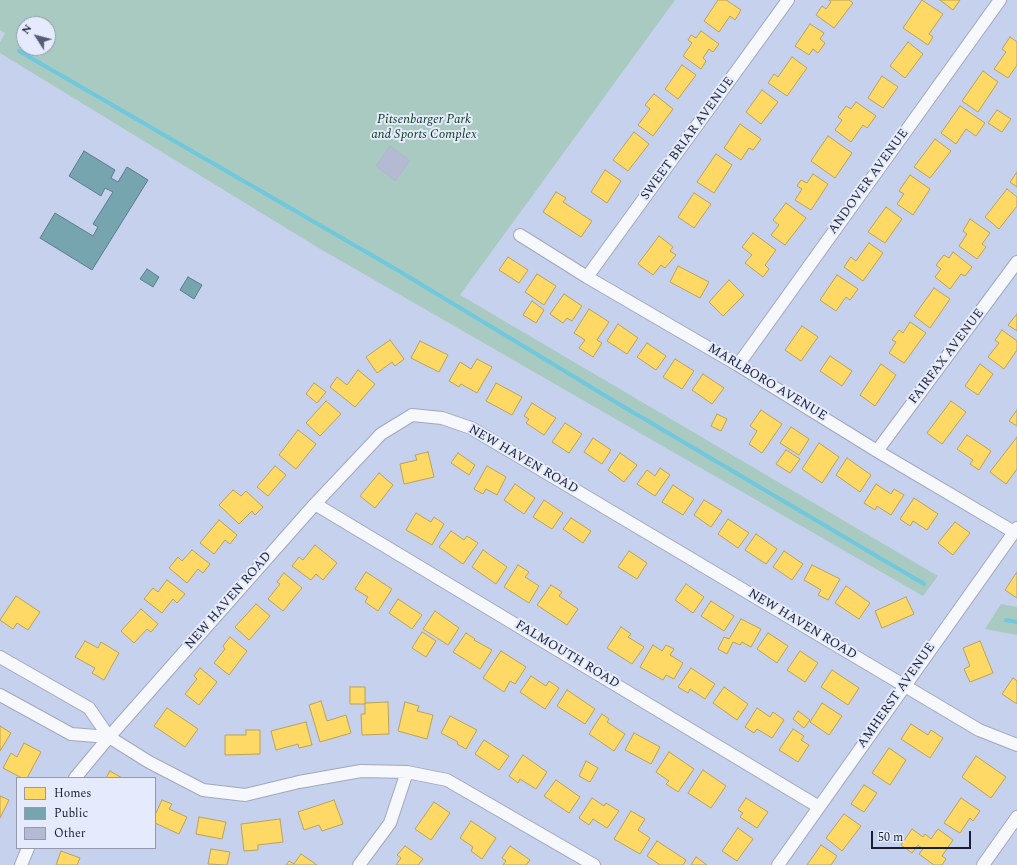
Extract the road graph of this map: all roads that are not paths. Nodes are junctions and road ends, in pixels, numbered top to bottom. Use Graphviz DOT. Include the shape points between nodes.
graph roads {
  1 [pos="788,0"];
  2 [pos="1000,0"];
  3 [pos="520,235"];
  4 [pos="1017,262"];
  5 [pos="587,277"];
  6 [pos="738,365"];
  7 [pos="877,451"];
  8 [pos="315,504"];
  9 [pos="1016,530"];
  10 [pos="0,657"];
  11 [pos="905,685"];
  12 [pos="0,695"];
  13 [pos="109,737"];
  14 [pos="1017,745"];
  15 [pos="407,772"];
  16 [pos="76,777"];
  17 [pos="819,807"];
  18 [pos="1017,817"];
  19 [pos="28,849"];
  20 [pos="573,860"];
  21 [pos="21,865"];
  22 [pos="359,865"];
  23 [pos="594,865"];
  24 [pos="778,865"];
  25 [pos="983,865"];
  1 -- 5 [label="street, SWEET BRIAR AVENUE"];
  2 -- 6 [label="street, ANDOVER AVENUE"];
  3 -- 5 [label="street, MARLBORO AVENUE"];
  4 -- 7 [label="street, FAIRFAX AVENUE"];
  5 -- 6 [label="street, MARLBORO AVENUE"];
  6 -- 7 [label="street, MARLBORO AVENUE"];
  7 -- 9 [label="street, MARLBORO AVENUE"];
  8 -- 11 [label="street, NEW HAVEN ROAD" via="382,434 412,415 442,418 471,428"];
  8 -- 13 [label="street, NEW HAVEN ROAD"];
  8 -- 17 [label="street, FALMOUTH ROAD"];
  9 -- 11 [label="street, AMHERST AVENUE"];
  10 -- 13 [label="street" via="89,708"];
  11 -- 14 [label="street, NEW HAVEN ROAD" via="979,730"];
  11 -- 17 [label="street, AMHERST AVENUE"];
  12 -- 13 [label="street" via="71,734"];
  13 -- 15 [label="street" via="149,762 204,790 245,795 361,771"];
  13 -- 16 [label="street, NEW HAVEN ROAD"];
  15 -- 20 [label="street" via="447,780"];
  15 -- 22 [label="street" via="390,823"];
  17 -- 24 [label="street, AMHERST AVENUE"];
  18 -- 25 [label="street"];
  19 -- 21 [label="street"];
  20 -- 23 [label="street"];
}
